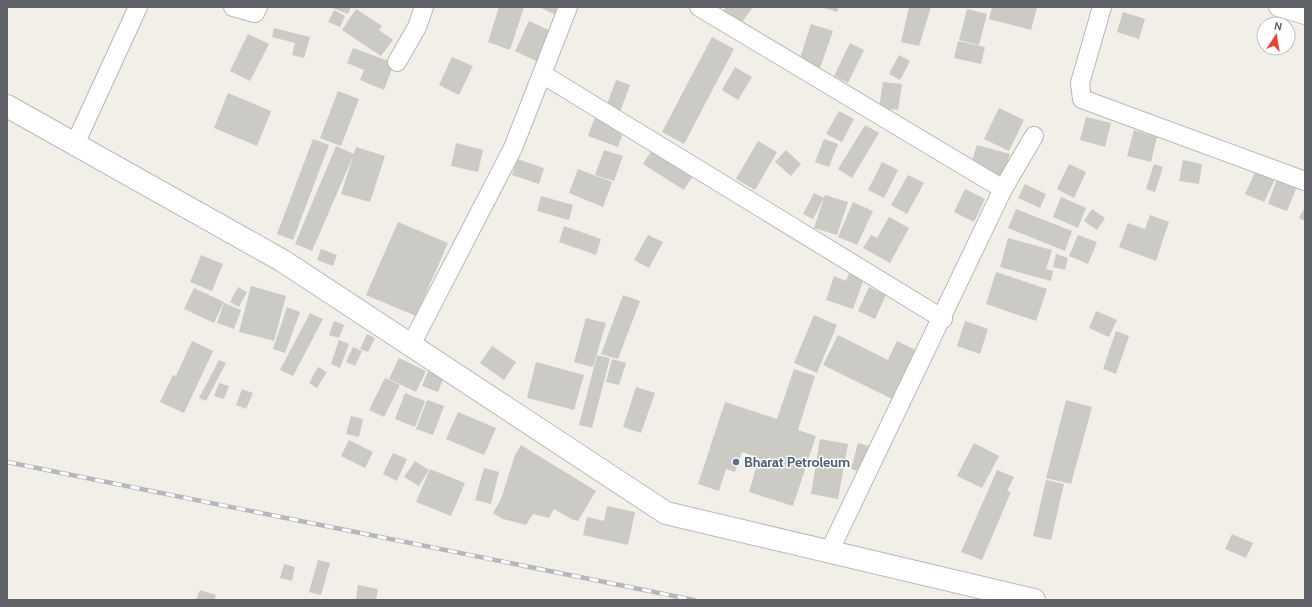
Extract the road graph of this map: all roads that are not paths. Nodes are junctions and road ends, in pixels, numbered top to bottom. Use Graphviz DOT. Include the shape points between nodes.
graph roads {
  1 [pos="138,7"];
  2 [pos="233,7"];
  3 [pos="258,7"];
  4 [pos="424,7"];
  5 [pos="568,7"];
  6 [pos="699,7"];
  7 [pos="1102,7"];
  8 [pos="1278,7"];
  9 [pos="1305,15"];
  10 [pos="397,62"];
  11 [pos="542,74"];
  12 [pos="7,106"];
  13 [pos="1034,136"];
  14 [pos="75,144"];
  15 [pos="1305,181"];
  16 [pos="1003,189"];
  17 [pos="943,319"];
  18 [pos="411,345"];
  19 [pos="829,552"];
  20 [pos="1034,600"];
  1 -- 14 [label="street"];
  2 -- 3 [label="street" via="255,13"];
  4 -- 10 [label="street" via="417,27"];
  5 -- 11 [label="street"];
  6 -- 16 [label="street"];
  7 -- 15 [label="street" via="1080,83 1082,99"];
  8 -- 9 [label="street"];
  11 -- 17 [label="street"];
  11 -- 18 [label="street" via="513,148"];
  12 -- 14 [label="street"];
  13 -- 16 [label="street"];
  14 -- 18 [label="street" via="283,261"];
  16 -- 17 [label="street"];
  17 -- 19 [label="street"];
  18 -- 19 [label="street" via="666,513"];
  19 -- 20 [label="street"];
}
